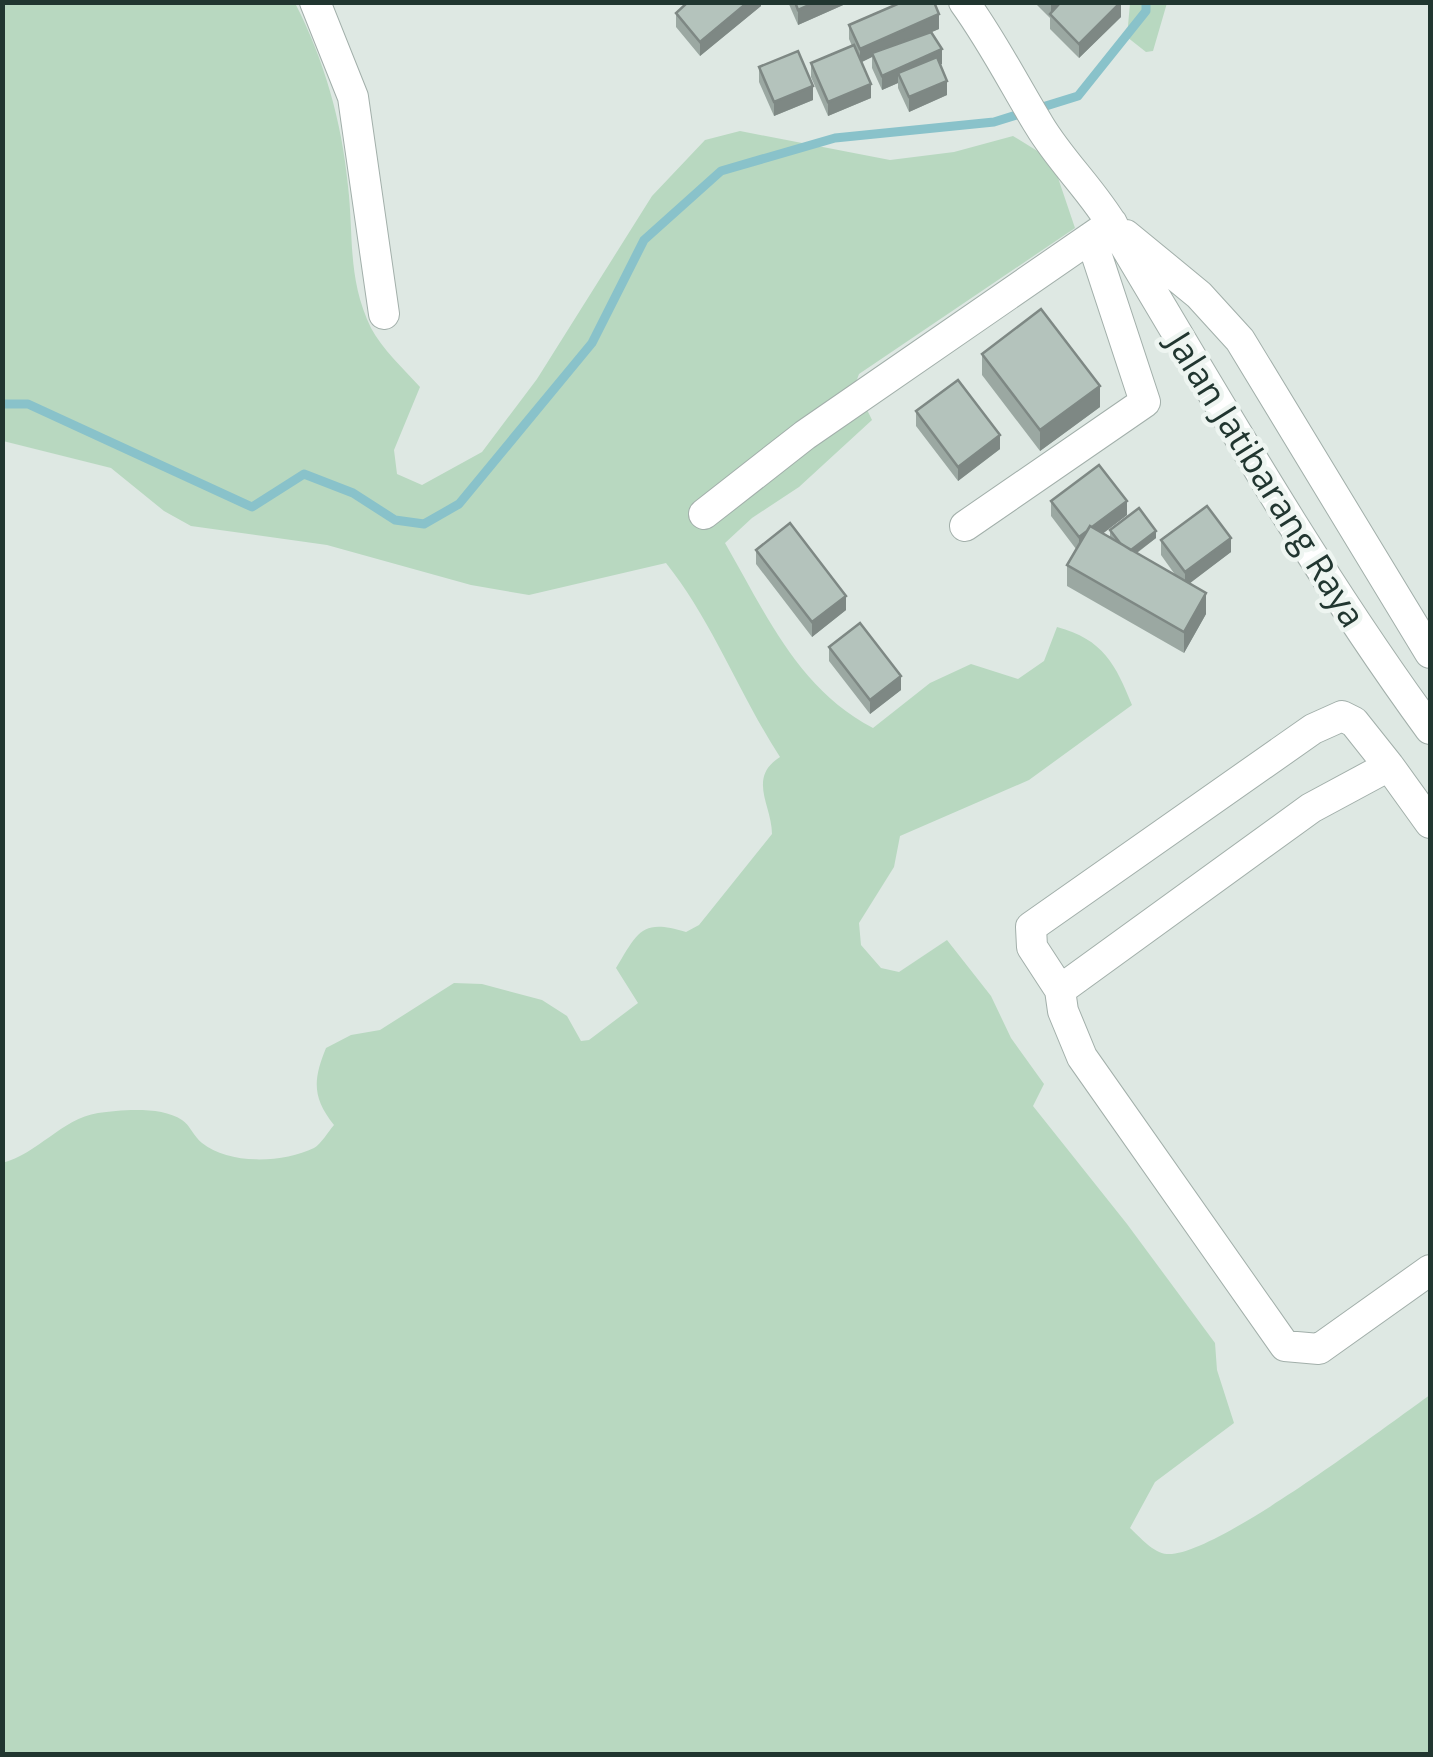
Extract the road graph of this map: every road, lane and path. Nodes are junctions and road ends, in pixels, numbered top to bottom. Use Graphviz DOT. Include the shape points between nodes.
graph roads {
  1 [pos="314,2"];
  2 [pos="964,2"];
  3 [pos="1102,231"];
  4 [pos="384,314"];
  5 [pos="704,514"];
  6 [pos="965,526"];
  7 [pos="1425,635"];
  8 [pos="1374,652"];
  9 [pos="1430,729"];
  10 [pos="1389,766"];
  11 [pos="1430,823"];
  12 [pos="1060,990"];
  13 [pos="1430,1270"];
  1 -- 4 [label="street" via="352,97"];
  2 -- 3 [label="street, Jalan Jatibarang Raya"];
  3 -- 5 [label="street" via="805,436"];
  3 -- 6 [label="street" via="1145,402"];
  3 -- 7 [label="street, Jalan Jatibarang Raya" via="1198,295 1240,340"];
  3 -- 8 [label="street, Jalan Jatibarang Raya"];
  7 -- 8 [label="street"];
  8 -- 9 [label="street, Jalan Jatibarang Raya"];
  10 -- 11 [label="street"];
  10 -- 12 [label="street" via="1311,808"];
  10 -- 12 [label="street" via="1342,716 1313,729 1031,927 1032,947"];
  12 -- 13 [label="street" via="1082,1057 1284,1346 1319,1349"];
}
